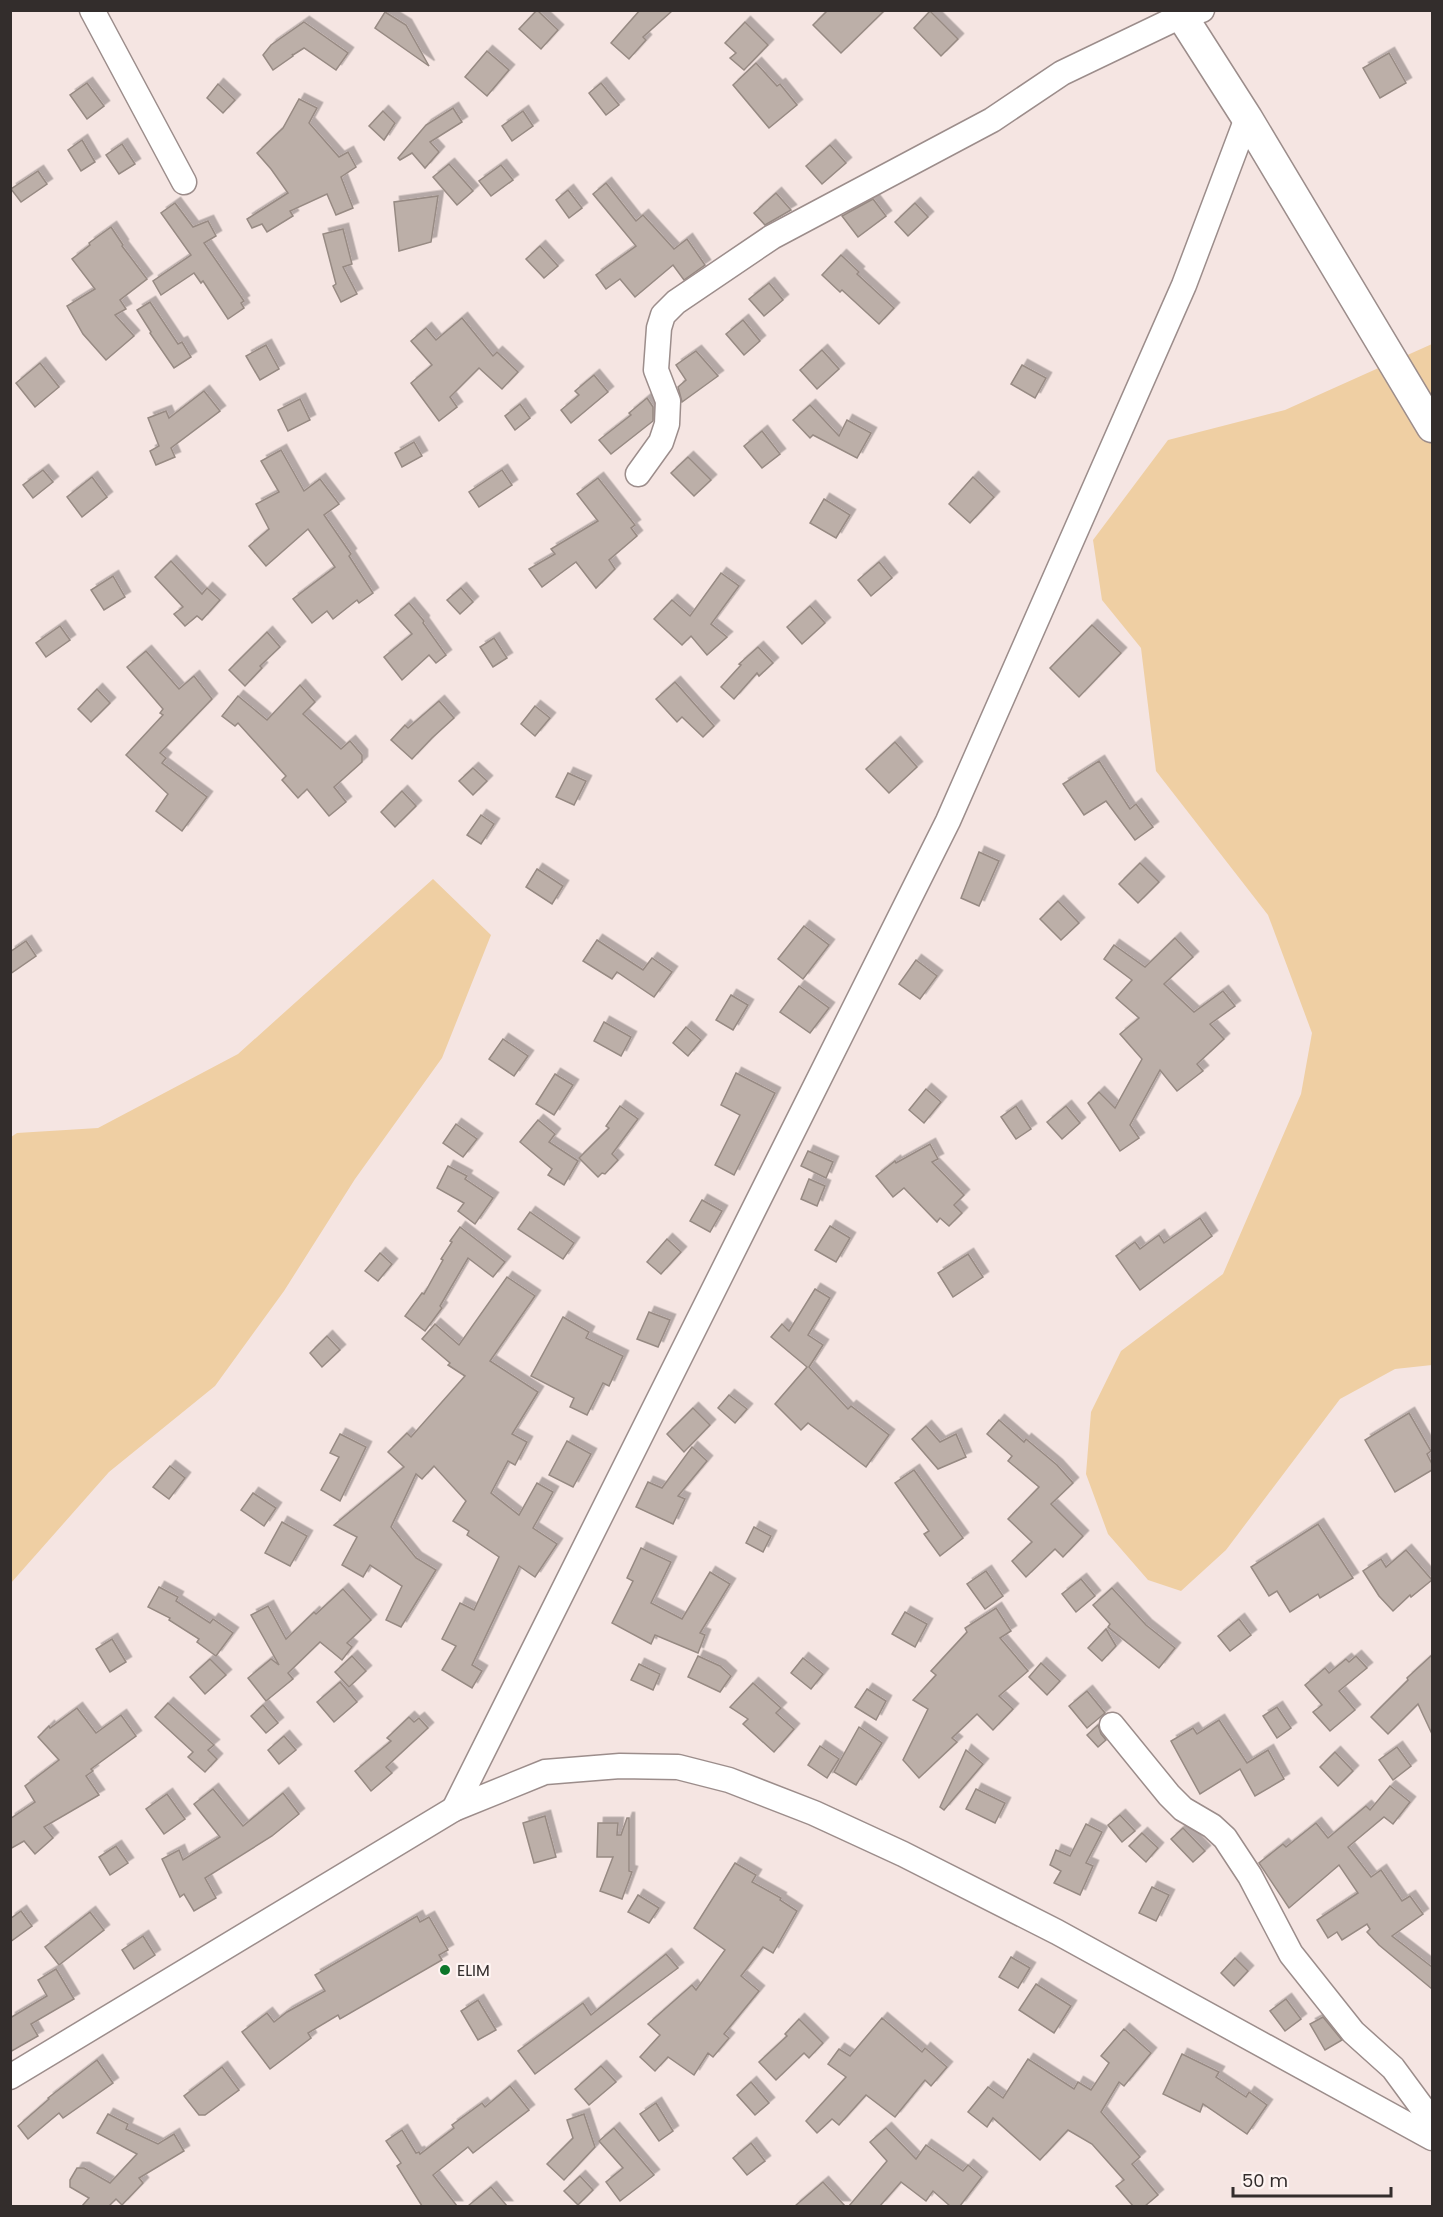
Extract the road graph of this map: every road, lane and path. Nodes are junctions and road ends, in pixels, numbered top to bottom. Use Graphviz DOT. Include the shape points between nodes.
graph roads {
  1 [pos="92,10"];
  2 [pos="1187,12"];
  3 [pos="1247,118"];
  4 [pos="184,182"];
  5 [pos="1432,427"];
  6 [pos="638,474"];
  7 [pos="1112,1725"];
  8 [pos="454,1809"];
  9 [pos="10,2077"];
  10 [pos="1432,2121"];
  11 [pos="1432,2138"];
  1 -- 4 [label="street"];
  2 -- 3 [label="main road"];
  2 -- 6 [label="street" via="1062,73 992,120 772,237 676,302 663,315 659,328 656,370 668,401 667,424 661,442"];
  3 -- 5 [label="main road"];
  3 -- 8 [label="street" via="1184,285 948,821"];
  7 -- 10 [label="street" via="1169,1795 1225,1838 1251,1876 1291,1954 1353,2032 1393,2068"];
  8 -- 9 [label="street"];
  8 -- 11 [label="street" via="545,1772 620,1766 678,1767 729,1780 903,1854 1058,1932"];
}
